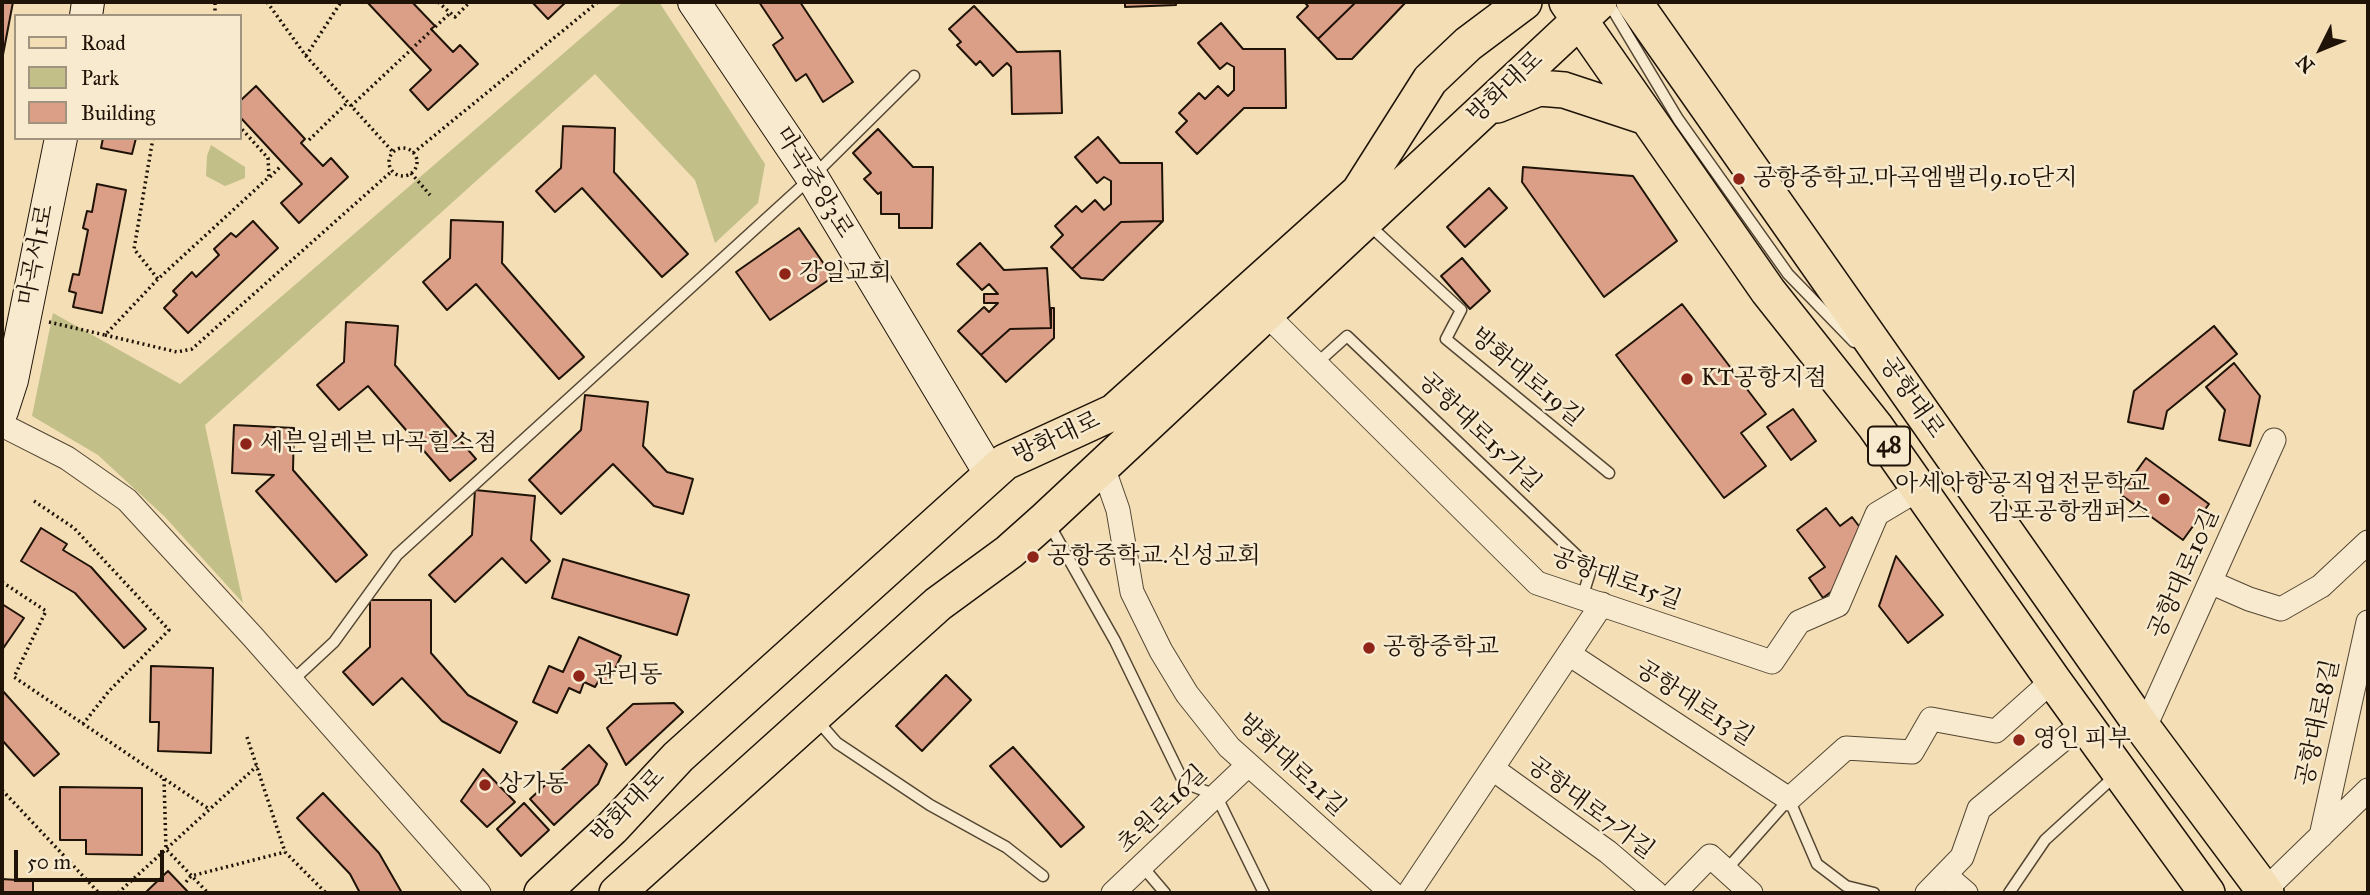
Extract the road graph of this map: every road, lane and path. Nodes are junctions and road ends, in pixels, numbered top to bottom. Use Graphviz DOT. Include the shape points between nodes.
graph roads {
  1 [pos="267,2"];
  2 [pos="341,2"];
  3 [pos="438,2"];
  4 [pos="470,2"];
  5 [pos="598,2"];
  6 [pos="694,2"];
  7 [pos="1479,2"];
  8 [pos="1524,2"];
  9 [pos="1634,2"];
  10 [pos="1586,5"];
  11 [pos="450,14"];
  12 [pos="1468,44"];
  13 [pos="306,56"];
  14 [pos="914,76"];
  15 [pos="350,104"];
  16 [pos="1484,110"];
  17 [pos="1646,117"];
  18 [pos="242,129"];
  19 [pos="61,140"];
  20 [pos="153,140"];
  21 [pos="309,140"];
  22 [pos="393,152"];
  23 [pos="413,153"];
  24 [pos="281,166"];
  25 [pos="392,171"];
  26 [pos="411,173"];
  27 [pos="269,177"];
  28 [pos="812,177"];
  29 [pos="430,195"];
  30 [pos="1364,220"];
  31 [pos="158,279"];
  32 [pos="1265,313"];
  33 [pos="43,321"];
  34 [pos="105,335"];
  35 [pos="1861,351"];
  36 [pos="1871,360"];
  37 [pos="1317,364"];
  38 [pos="2,411"];
  39 [pos="1926,418"];
  40 [pos="2,425"];
  41 [pos="2274,440"];
  42 [pos="1103,467"];
  43 [pos="1609,474"];
  44 [pos="991,475"];
  45 [pos="1919,489"];
  46 [pos="34,501"];
  47 [pos="1046,519"];
  48 [pos="2368,542"];
  49 [pos="2,582"];
  50 [pos="2210,582"];
  51 [pos="1592,601"];
  52 [pos="2368,622"];
  53 [pos="1569,653"];
  54 [pos="2053,680"];
  55 [pos="292,681"];
  56 [pos="815,718"];
  57 [pos="2083,723"];
  58 [pos="83,724"];
  59 [pos="2144,729"];
  60 [pos="247,737"];
  61 [pos="1248,765"];
  62 [pos="257,766"];
  63 [pos="1493,769"];
  64 [pos="2120,771"];
  65 [pos="164,779"];
  66 [pos="2,790"];
  67 [pos="2368,790"];
  68 [pos="1216,795"];
  69 [pos="1789,799"];
  70 [pos="209,810"];
  71 [pos="2321,836"];
  72 [pos="166,849"];
  73 [pos="285,852"];
  74 [pos="1142,866"];
  75 [pos="1727,869"];
  76 [pos="1945,875"];
  77 [pos="191,876"];
  78 [pos="1043,876"];
  79 [pos="186,881"];
  80 [pos="2200,885"];
  81 [pos="2265,892"];
  82 [pos="99,893"];
  83 [pos="118,893"];
  84 [pos="208,893"];
  85 [pos="326,893"];
  86 [pos="479,893"];
  87 [pos="542,893"];
  88 [pos="617,893"];
  89 [pos="1113,893"];
  90 [pos="1165,893"];
  91 [pos="1264,893"];
  92 [pos="1392,893"];
  93 [pos="1409,893"];
  94 [pos="1656,893"];
  95 [pos="1674,893"];
  96 [pos="1751,893"];
  97 [pos="1874,893"];
  98 [pos="1927,893"];
  99 [pos="1966,893"];
  100 [pos="2009,893"];
  1 -- 13 [label="path"];
  2 -- 13 [label="path"];
  3 -- 11 [label="path"];
  4 -- 11 [label="path" via="454,17"];
  5 -- 23 [label="path"];
  6 -- 28 [label="street, 마곡중앙3로"];
  7 -- 12 [label="main road"];
  8 -- 12 [label="main road, 방화대로"];
  9 -- 39 [label="main road, 공항대로 / 48"];
  10 -- 16 [label="main road, 방화대로"];
  10 -- 17 [label="main road, 공항대로 / 48"];
  10 -- 35 [label="lane" via="1678,119 1788,274"];
  11 -- 15 [label="path"];
  12 -- 44 [label="main road, 방화대로" via="1430,80 1359,192 1114,412 1022,452"];
  13 -- 15 [label="path"];
  14 -- 28 [label="lane"];
  15 -- 21 [label="path"];
  15 -- 22 [label="path"];
  16 -- 17 [label="main road" via="1539,88 1564,90"];
  16 -- 30 [label="main road, 방화대로"];
  17 -- 45 [label="main road, 공항대로 / 48" via="1768,290"];
  18 -- 27 [label="path" via="268,158"];
  19 -- 38 [label="street, 마곡서1로"];
  20 -- 31 [label="path" via="134,249"];
  22 -- 23 [label="path" via="401,148"];
  22 -- 25 [label="path" via="389,159"];
  23 -- 26 [label="path" via="416,166"];
  24 -- 27 [label="path"];
  25 -- 26 [label="path" via="402,176"];
  25 -- 34 [label="path" via="192,349 177,352"];
  26 -- 29 [label="path"];
  27 -- 31 [label="path"];
  28 -- 44 [label="street, 마곡중앙3로"];
  28 -- 55 [label="lane" via="397,555 334,642"];
  30 -- 32 [label="main road, 방화대로"];
  30 -- 43 [label="lane, 방화대로19길" via="1461,310 1446,339"];
  31 -- 34 [label="path"];
  32 -- 37 [label="street, 공항대로15길"];
  32 -- 42 [label="main road, 방화대로"];
  33 -- 34 [label="path"];
  36 -- 39 [label="lane"];
  37 -- 51 [label="street, 공항대로15길" via="1537,583"];
  37 -- 51 [label="lane, 공항대로15가길" via="1347,336 1591,569"];
  39 -- 59 [label="main road, 공항대로 / 48"];
  40 -- 55 [label="street" via="67,458 127,500"];
  41 -- 50 [label="street, 공항대로10길"];
  42 -- 47 [label="main road, 방화대로"];
  42 -- 61 [label="street, 방화대로21길" via="1118,510 1132,592 1161,652 1187,694"];
  44 -- 87 [label="main road, 방화대로" via="678,757 612,828"];
  45 -- 51 [label="street, 공항대로15길" via="1877,514 1838,605 1798,622 1772,662"];
  45 -- 54 [label="main road, 공항대로 / 48"];
  46 -- 58 [label="path" via="74,528 169,630"];
  47 -- 56 [label="main road, 방화대로" via="938,604"];
  47 -- 68 [label="lane" via="1115,641 1184,783"];
  48 -- 50 [label="street" via="2321,586 2281,609"];
  49 -- 58 [label="path" via="46,611 14,677"];
  50 -- 59 [label="street, 공항대로10길"];
  51 -- 53 [label="street"];
  52 -- 71 [label="street, 공항대로8길"];
  53 -- 63 [label="street"];
  53 -- 69 [label="street, 공항대로13길"];
  54 -- 57 [label="main road, 공항대로 / 48"];
  54 -- 69 [label="street" via="1996,732 1931,719 1912,751 1846,748"];
  55 -- 86 [label="street"];
  56 -- 78 [label="lane" via="837,743 1006,847"];
  56 -- 88 [label="main road, 방화대로"];
  57 -- 64 [label="main road, 공항대로 / 48"];
  57 -- 76 [label="street" via="1979,809 1962,857"];
  58 -- 65 [label="path"];
  59 -- 81 [label="main road, 공항대로 / 48"];
  60 -- 62 [label="path"];
  61 -- 68 [label="street, 초원로16길"];
  61 -- 92 [label="street, 방화대로21길"];
  62 -- 70 [label="path"];
  62 -- 73 [label="path"];
  63 -- 93 [label="street"];
  63 -- 94 [label="street, 공항대로7가길" via="1608,852"];
  64 -- 80 [label="main road, 공항대로 / 48"];
  64 -- 100 [label="lane" via="2045,840"];
  65 -- 70 [label="path"];
  65 -- 72 [label="path"];
  66 -- 82 [label="path"];
  67 -- 71 [label="street, 공항대로8길"];
  68 -- 74 [label="street, 초원로16길"];
  68 -- 91 [label="lane"];
  69 -- 75 [label="lane"];
  69 -- 97 [label="lane" via="1817,864 1846,886"];
  70 -- 72 [label="path"];
  71 -- 81 [label="street, 공항대로8길"];
  72 -- 77 [label="path"];
  72 -- 83 [label="path"];
  73 -- 77 [label="path"];
  73 -- 85 [label="path"];
  74 -- 89 [label="street, 초원로16길"];
  74 -- 90 [label="lane"];
  75 -- 95 [label="street" via="1710,856"];
  75 -- 96 [label="street"];
  76 -- 98 [label="street"];
  76 -- 99 [label="street"];
  77 -- 79 [label="path"];
  77 -- 84 [label="path"];
}
